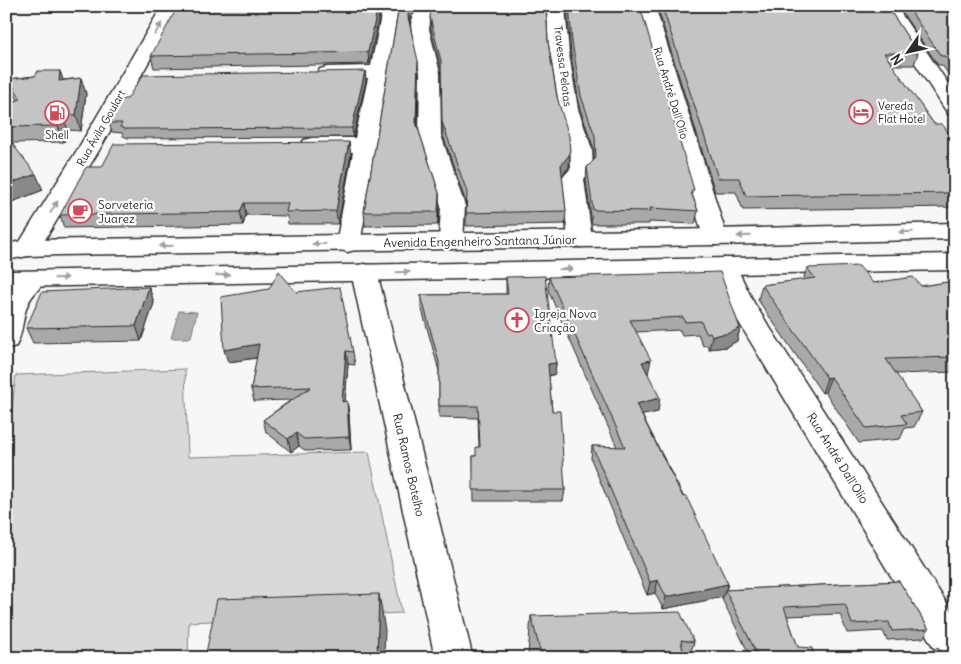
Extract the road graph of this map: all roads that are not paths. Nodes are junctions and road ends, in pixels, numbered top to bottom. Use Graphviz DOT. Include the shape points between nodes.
graph roads {
  1 [pos="171,6"];
  2 [pos="392,6"];
  3 [pos="556,6"];
  4 [pos="646,6"];
  5 [pos="887,6"];
  6 [pos="459,7"];
  7 [pos="316,58"];
  8 [pos="380,65"];
  9 [pos="304,73"];
  10 [pos="955,110"];
  11 [pos="365,145"];
  12 [pos="289,146"];
  13 [pos="955,231"];
  14 [pos="715,237"];
  15 [pos="580,239"];
  16 [pos="451,241"];
  17 [pos="348,244"];
  18 [pos="14,246"];
  19 [pos="955,262"];
  20 [pos="724,266"];
  21 [pos="364,272"];
  22 [pos="17,282"];
  23 [pos="6,338"];
  24 [pos="955,649"];
  25 [pos="454,658"];
  18 -- 1 [label="street, Rua Ávila Goulart, one-way" via="100,147 131,76 151,64"];
  2 -- 8 [label="street"];
  3 -- 15 [label="street, Travessa Pelotas" via="559,54 568,109 582,149 582,171 573,178"];
  4 -- 14 [label="street, Rua André Dall'Olio"];
  5 -- 10 [label="street"];
  6 -- 16 [label="street" via="425,13 421,17 420,29 430,73 430,135 452,206"];
  7 -- 8 [label="street"];
  8 -- 9 [label="street"];
  8 -- 11 [label="street"];
  11 -- 12 [label="street"];
  11 -- 17 [label="street"];
  13 -- 14 [label="street, Avenida Engenheiro Santana Júnior, one-way"];
  14 -- 15 [label="street, Avenida Engenheiro Santana Júnior"];
  15 -- 16 [label="street, Avenida Engenheiro Santana Júnior"];
  16 -- 17 [label="street, Avenida Engenheiro Santana Júnior"];
  17 -- 18 [label="street, Avenida Engenheiro Santana Júnior, one-way"];
  18 -- 22 [label="street, Rua Ávila Goulart"];
  19 -- 20 [label="street"];
  21 -- 20 [label="street, one-way"];
  20 -- 24 [label="street, Rua André Dall'Olio" via="741,304"];
  22 -- 21 [label="street, one-way"];
  21 -- 25 [label="street, Rua Ramos Botelho"];
  22 -- 23 [label="street, Rua Ávila Goulart" via="18,294 11,310"];
}
